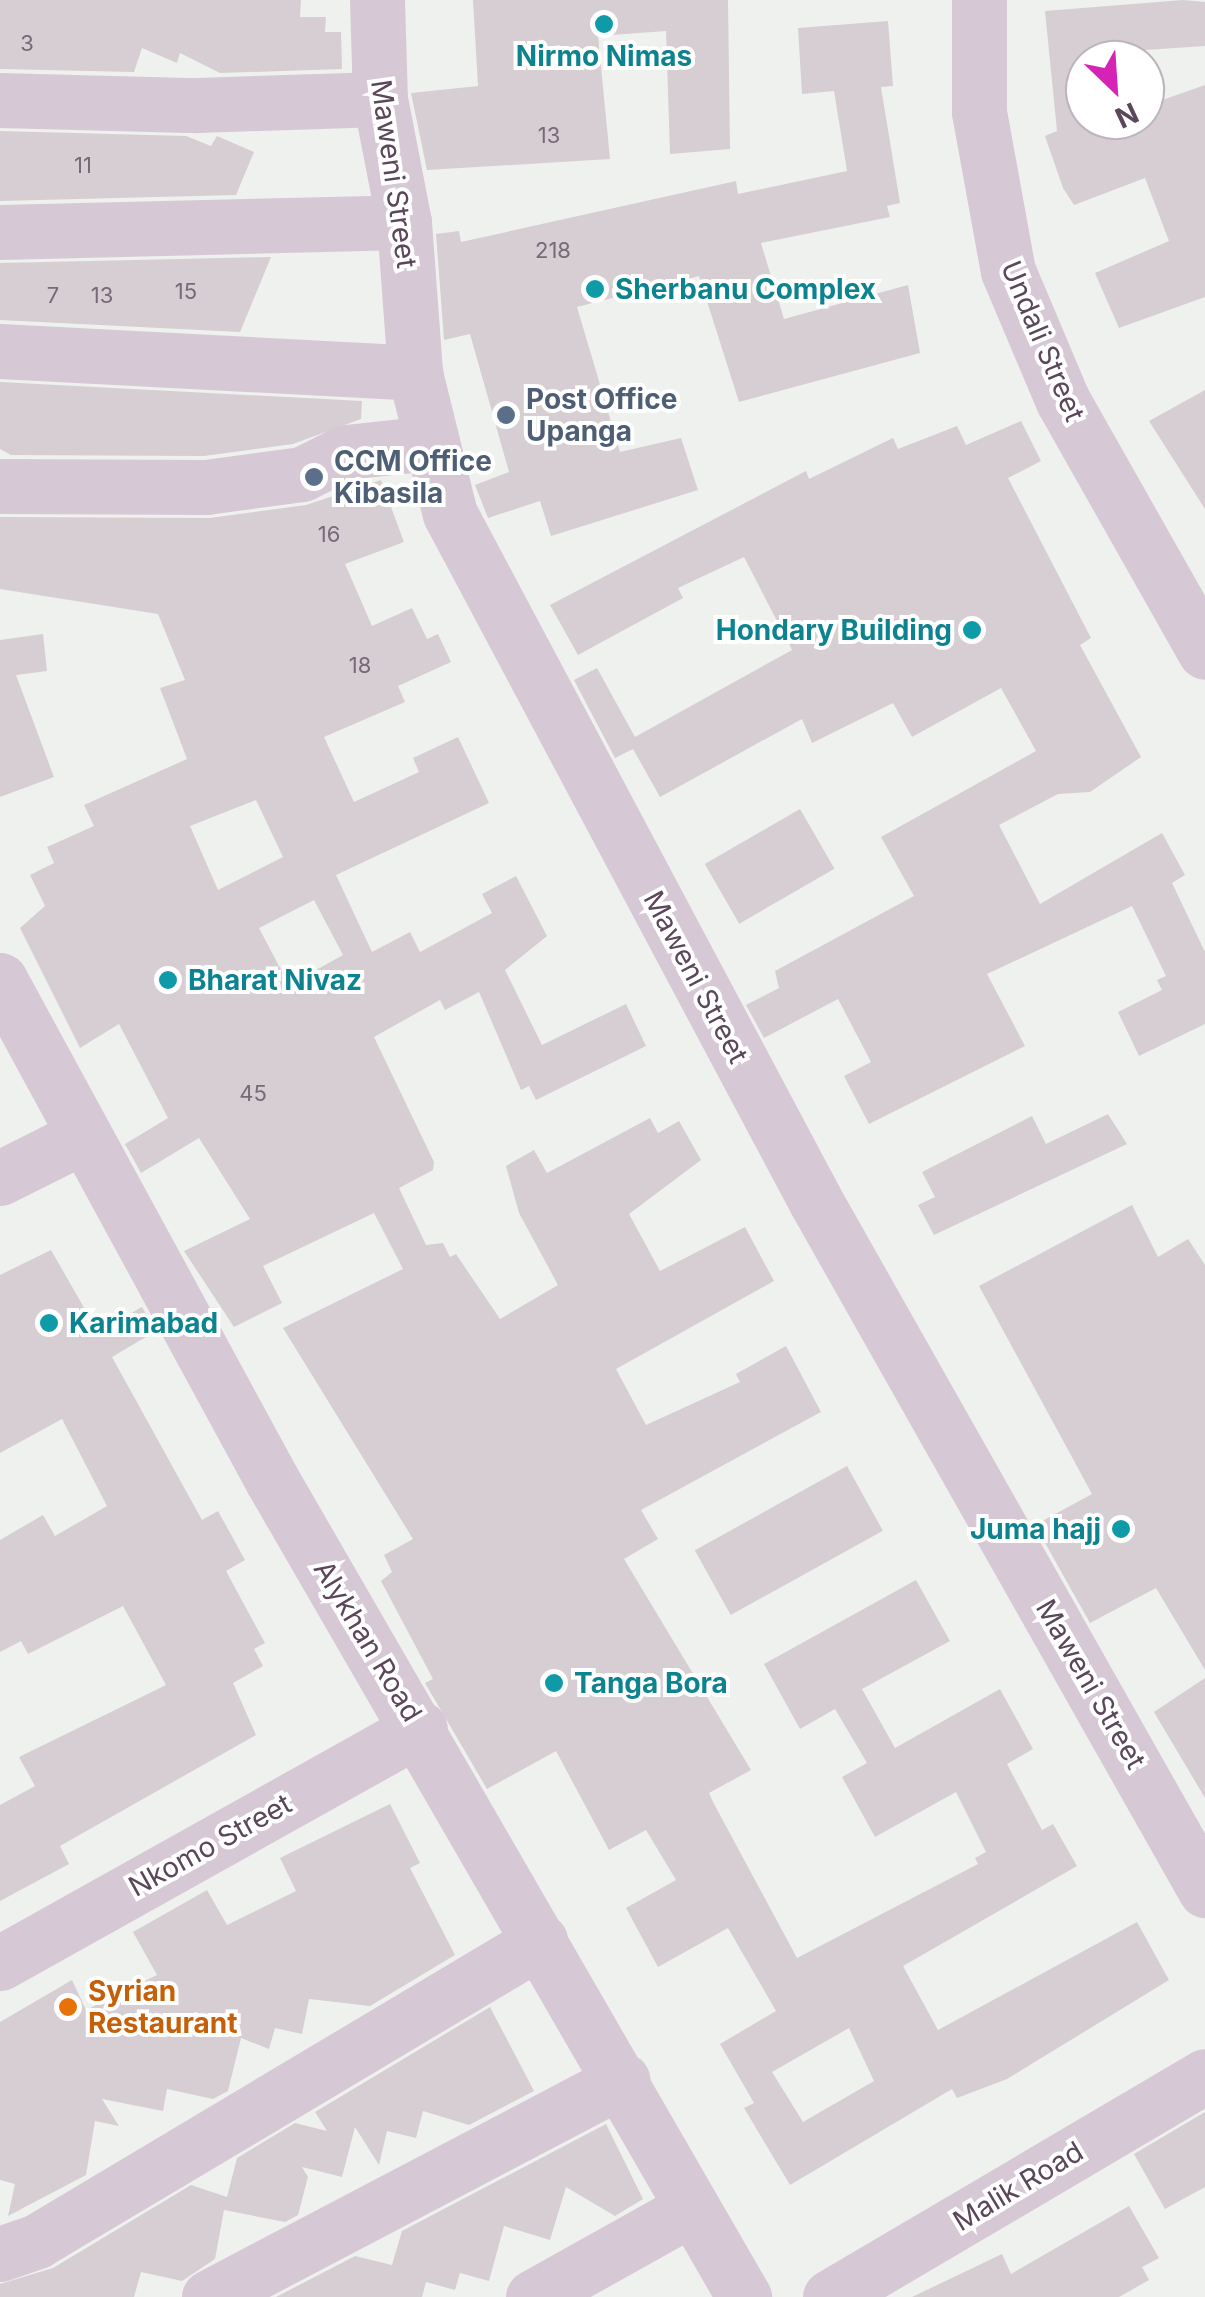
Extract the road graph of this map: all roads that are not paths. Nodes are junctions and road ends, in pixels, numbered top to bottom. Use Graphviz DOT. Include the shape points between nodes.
graph roads {
  1 [pos="378,0"];
  2 [pos="978,0"];
  3 [pos="380,98"];
  4 [pos="0,100"];
  5 [pos="404,222"];
  6 [pos="0,232"];
  7 [pos="0,350"];
  8 [pos="415,373"];
  9 [pos="430,443"];
  10 [pos="0,486"];
  11 [pos="1205,652"];
  12 [pos="0,980"];
  13 [pos="84,1136"];
  14 [pos="0,1178"];
  15 [pos="420,1728"];
  16 [pos="1205,1890"];
  17 [pos="540,1941"];
  18 [pos="0,1963"];
  19 [pos="1205,2076"];
  20 [pos="622,2080"];
  21 [pos="692,2208"];
  22 [pos="0,2254"];
  23 [pos="209,2297"];
  24 [pos="533,2297"];
  25 [pos="744,2297"];
  26 [pos="830,2297"];
  1 -- 3 [label="street, Maweni Street"];
  2 -- 11 [label="street, Undali Street" via="978,112 1008,271 1063,400"];
  3 -- 4 [label="street" via="197,106"];
  3 -- 5 [label="street, Maweni Street"];
  5 -- 6 [label="street"];
  5 -- 8 [label="street, Maweni Street"];
  7 -- 8 [label="street"];
  8 -- 9 [label="street, Maweni Street"];
  9 -- 10 [label="street" via="346,452 302,474 206,487"];
  9 -- 16 [label="street, Maweni Street" via="450,514 815,1200"];
  12 -- 13 [label="street, Alykhan Road"];
  13 -- 14 [label="street"];
  13 -- 15 [label="street, Alykhan Road" via="272,1480"];
  15 -- 17 [label="street, Alykhan Road"];
  15 -- 18 [label="street, Nkomo Street"];
  17 -- 20 [label="street, Alykhan Road"];
  17 -- 22 [label="street" via="37,2240"];
  19 -- 26 [label="street, Malik Road"];
  20 -- 21 [label="street, Alykhan Road"];
  20 -- 23 [label="street"];
  21 -- 24 [label="street"];
  21 -- 25 [label="street, Alykhan Road"];
}
